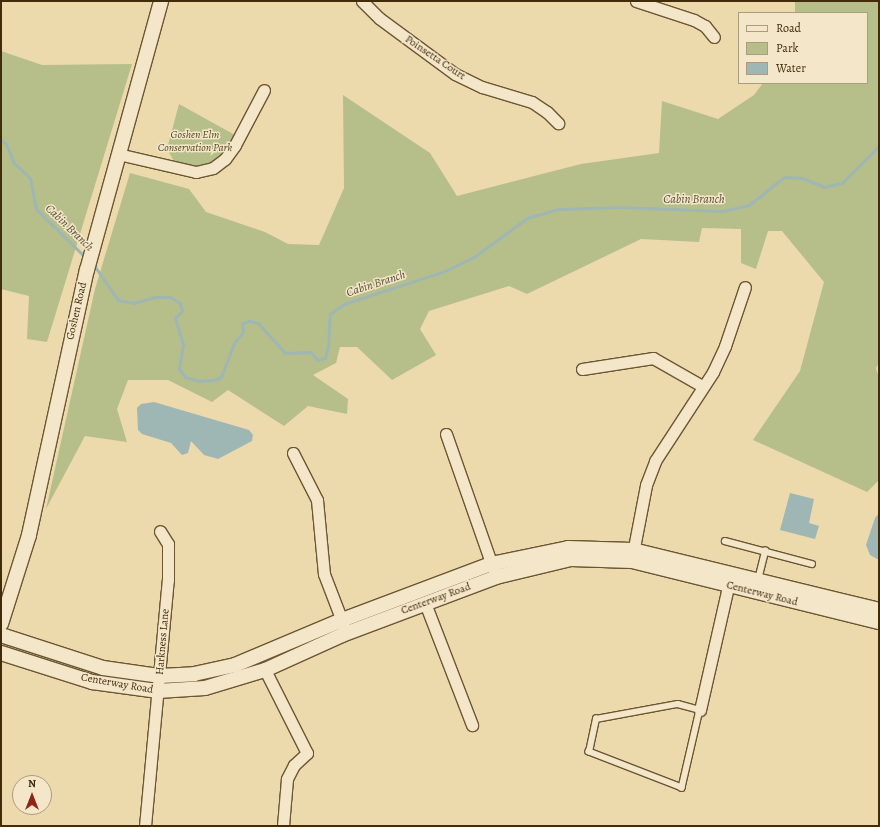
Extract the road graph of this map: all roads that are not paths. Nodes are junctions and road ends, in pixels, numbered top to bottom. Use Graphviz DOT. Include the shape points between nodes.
graph roads {
  1 [pos="161,1"];
  2 [pos="362,1"];
  3 [pos="636,1"];
  4 [pos="714,37"];
  5 [pos="264,90"];
  6 [pos="558,123"];
  7 [pos="118,154"];
  8 [pos="745,287"];
  9 [pos="582,369"];
  10 [pos="702,386"];
  11 [pos="446,434"];
  12 [pos="293,453"];
  13 [pos="160,531"];
  14 [pos="725,541"];
  15 [pos="765,551"];
  16 [pos="632,556"];
  17 [pos="812,564"];
  18 [pos="493,571"];
  19 [pos="729,579"];
  20 [pos="756,586"];
  21 [pos="425,603"];
  22 [pos="879,610"];
  23 [pos="879,622"];
  24 [pos="1,624"];
  25 [pos="344,627"];
  26 [pos="1,635"];
  27 [pos="1,653"];
  28 [pos="265,670"];
  29 [pos="160,676"];
  30 [pos="158,691"];
  31 [pos="700,710"];
  32 [pos="472,725"];
  33 [pos="145,826"];
  34 [pos="284,826"];
  1 -- 7 [label="street, Goshen Road"];
  2 -- 6 [label="street, Poinsetta Court" via="379,18 455,74 482,87 532,102 548,112"];
  3 -- 4 [label="street" via="694,20 705,26"];
  5 -- 7 [label="street" via="235,146 225,159 213,168 196,172"];
  7 -- 24 [label="street, Goshen Road" via="86,270 29,536"];
  8 -- 10 [label="street" via="725,346 713,372"];
  9 -- 10 [label="street" via="653,358"];
  10 -- 16 [label="street" via="655,462 646,485"];
  11 -- 18 [label="street"];
  12 -- 25 [label="street" via="317,500 324,574"];
  13 -- 29 [label="street, Harkness Lane" via="168,544 169,564"];
  14 -- 15 [label="lane"];
  15 -- 17 [label="lane"];
  15 -- 20 [label="lane"];
  16 -- 18 [label="street, Centerway Road" via="571,559"];
  16 -- 19 [label="street, Centerway Road"];
  18 -- 21 [label="street, Centerway Road"];
  18 -- 25 [label="street, Centerway Road"];
  19 -- 20 [label="street, Centerway Road"];
  19 -- 31 [label="street"];
  20 -- 22 [label="street, Centerway Road"];
  20 -- 23 [label="street, Centerway Road"];
  21 -- 25 [label="street, Centerway Road"];
  21 -- 32 [label="street"];
  25 -- 28 [label="street, Centerway Road"];
  25 -- 29 [label="street, Centerway Road" via="235,665 194,674"];
  26 -- 29 [label="street, Centerway Road" via="103,668"];
  27 -- 30 [label="street, Centerway Road" via="92,682"];
  28 -- 30 [label="street, Centerway Road" via="205,688"];
  28 -- 34 [label="street" via="308,753 294,765 287,779"];
  29 -- 30 [label="street, Harkness Lane"];
  30 -- 33 [label="street, Harkness Lane"];
  31 -- 31 [label="lane" via="678,704 596,719 589,752 682,788"];
}
